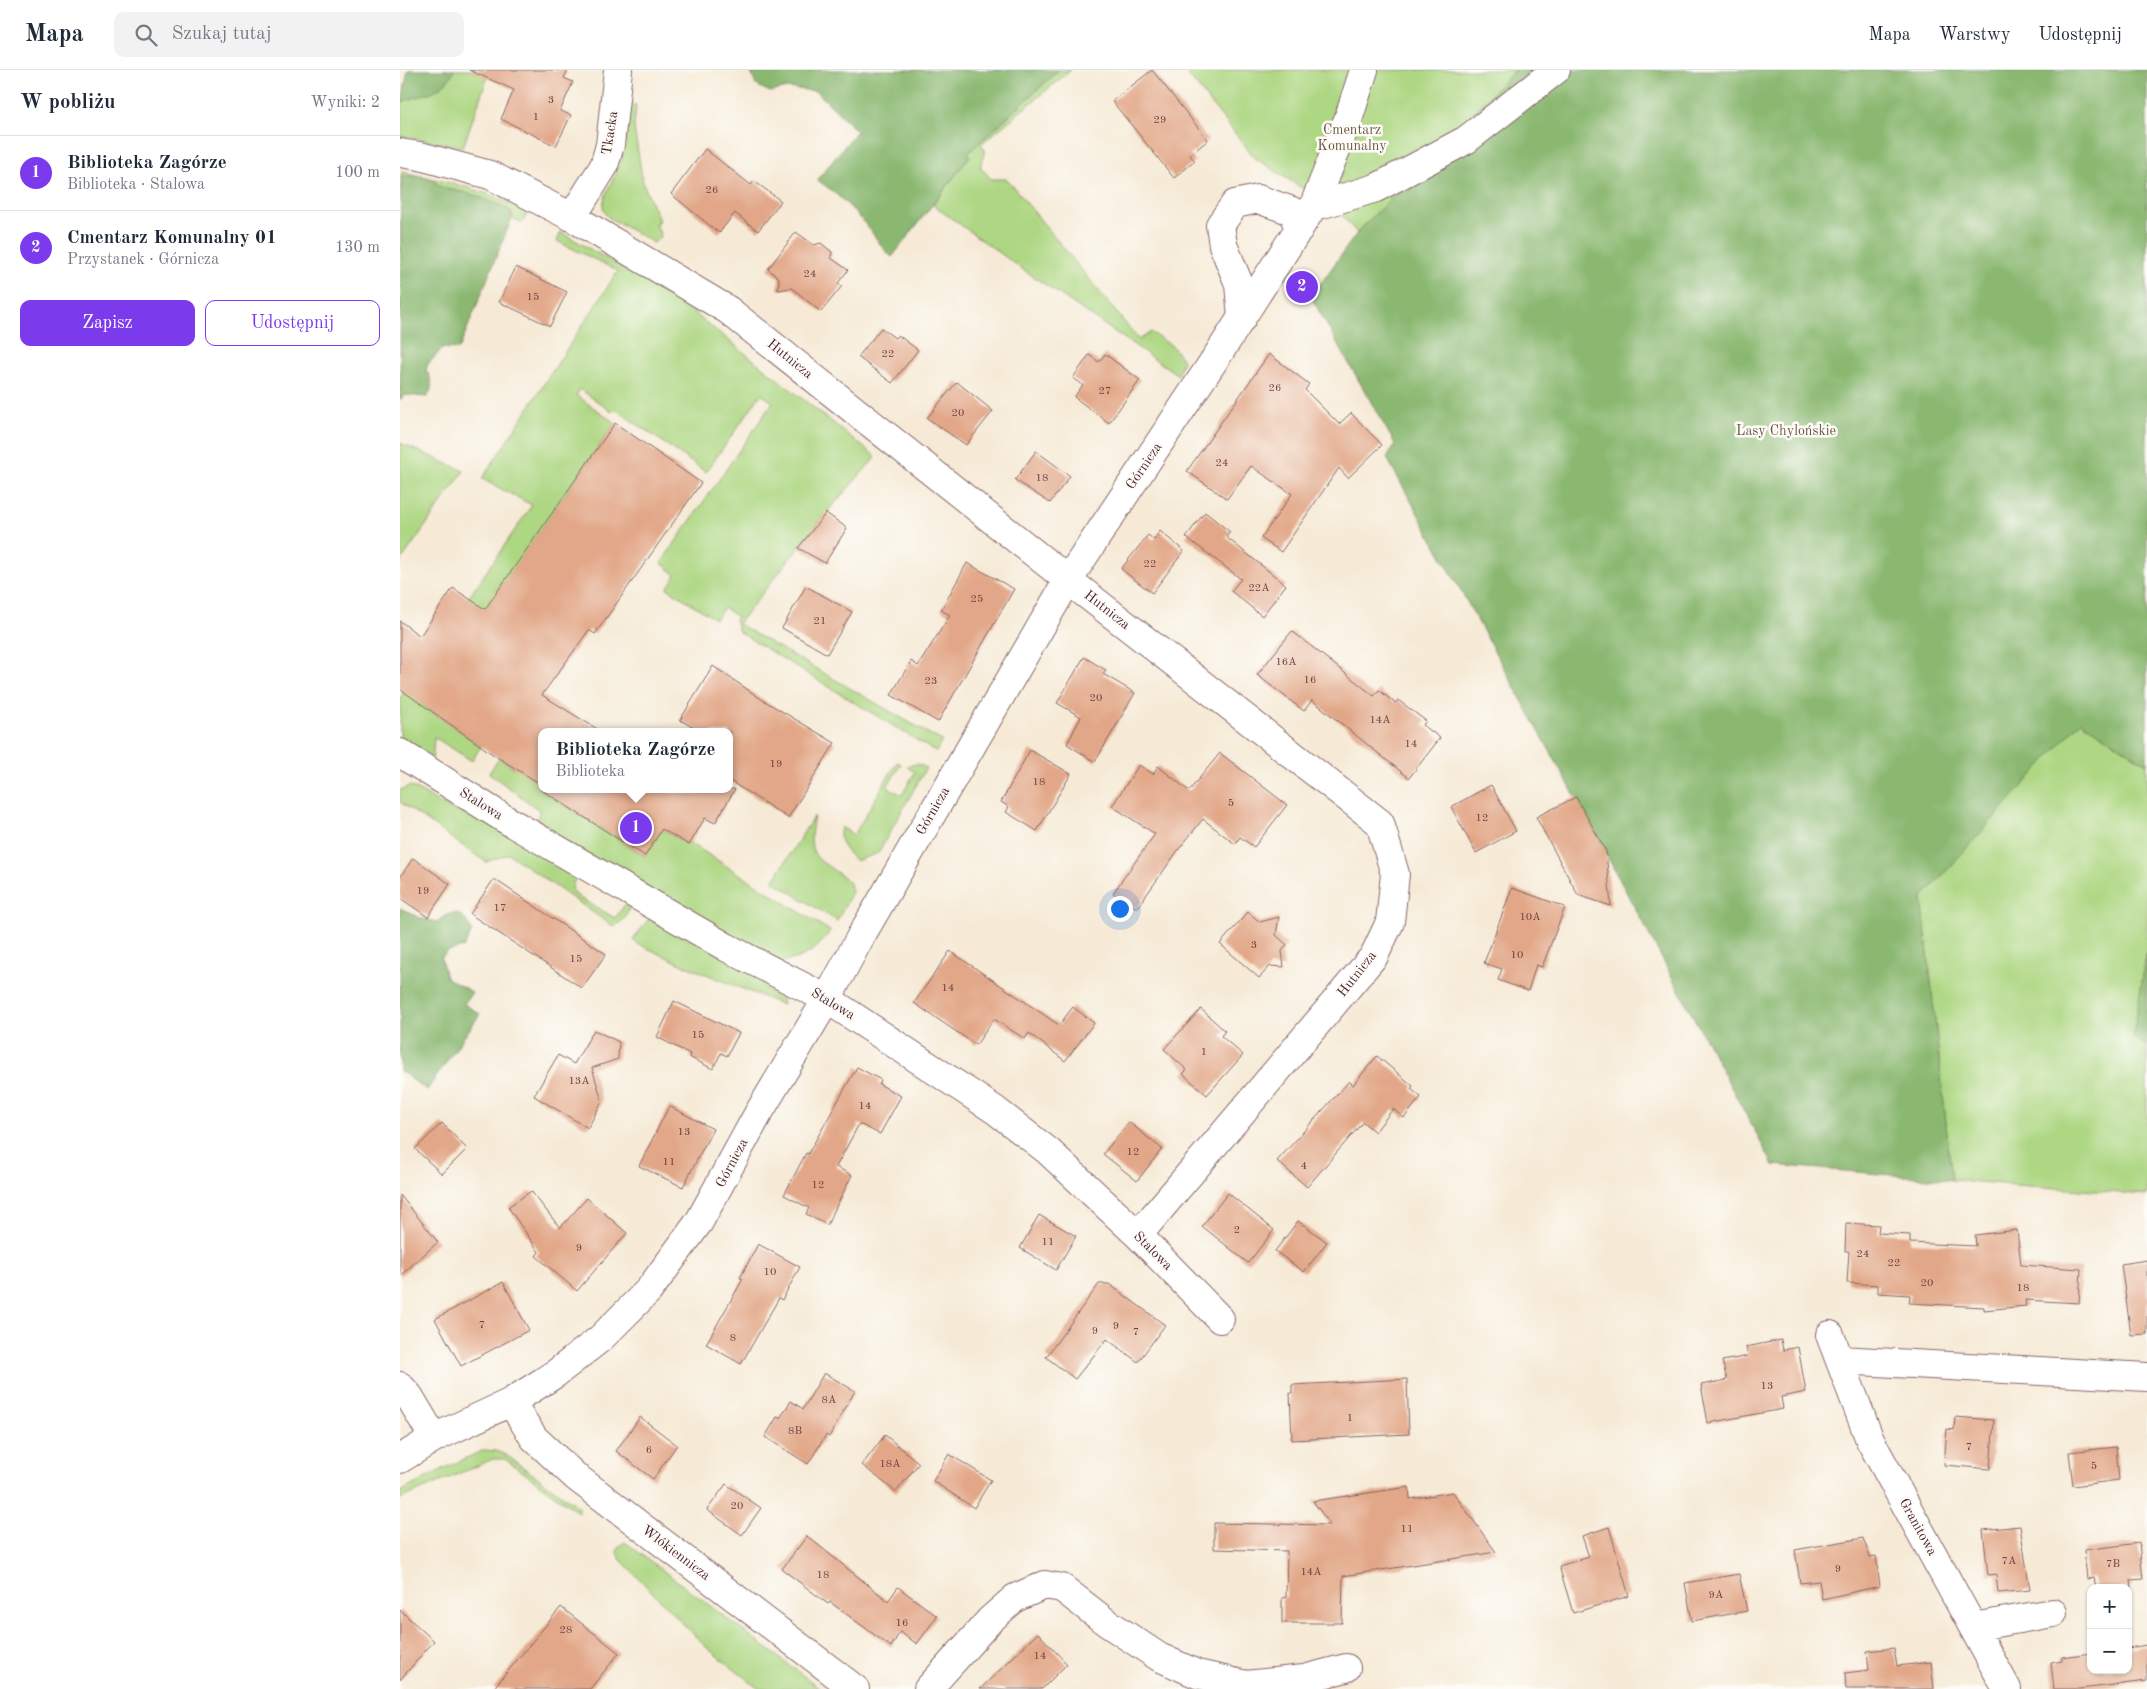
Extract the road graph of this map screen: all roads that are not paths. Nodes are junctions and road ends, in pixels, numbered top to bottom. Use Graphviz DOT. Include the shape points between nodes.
graph roads {
  1 [pos="618,70"];
  2 [pos="1364,70"];
  3 [pos="1556,70"];
  4 [pos="400,153"];
  5 [pos="1314,205"];
  6 [pos="572,218"];
  7 [pos="1299,229"];
  8 [pos="1242,318"];
  9 [pos="1068,580"];
  10 [pos="400,753"];
  11 [pos="827,999"];
  12 [pos="1138,1235"];
  13 [pos="1220,1319"];
  14 [pos="1830,1335"];
  15 [pos="1840,1360"];
  16 [pos="2147,1377"];
  17 [pos="400,1386"];
  18 [pos="511,1402"];
  19 [pos="434,1438"];
  20 [pos="400,1459"];
  21 [pos="2052,1613"];
  22 [pos="1974,1627"];
  23 [pos="1346,1668"];
  24 [pos="855,1689"];
  25 [pos="928,1689"];
  26 [pos="2007,1689"];
  1 -- 6 [label="street, Tkacka" via="610,145 604,166"];
  2 -- 5 [label="street, Górnicza" via="1350,117"];
  3 -- 5 [label="street" via="1466,140 1376,188"];
  4 -- 6 [label="street, Hutnicza" via="490,175"];
  5 -- 7 [label="street, Górnicza"];
  6 -- 9 [label="street, Hutnicza" via="728,310"];
  7 -- 8 [label="street, Górnicza"];
  7 -- 8 [label="street" via="1292,210 1258,198 1235,204 1220,225 1223,245 1239,284"];
  8 -- 9 [label="street, Górnicza"];
  9 -- 11 [label="street, Górnicza"];
  9 -- 12 [label="street, Hutnicza" via="1380,823 1396,874 1390,922 1374,956"];
  10 -- 11 [label="street, Stalowa" via="505,819 726,947"];
  11 -- 12 [label="street, Stalowa" via="995,1110 1048,1152"];
  11 -- 18 [label="street, Górnicza" via="758,1114 699,1222 650,1290 600,1338 555,1374"];
  12 -- 13 [label="street, Stalowa"];
  14 -- 15 [label="street, Granitowa"];
  15 -- 16 [label="street"];
  15 -- 22 [label="street, Granitowa" via="1870,1440"];
  17 -- 19 [label="street"];
  18 -- 19 [label="street, Górnicza"];
  18 -- 24 [label="street, Włókiennicza" via="534,1438 576,1477"];
  19 -- 20 [label="street, Górnicza"];
  21 -- 22 [label="street"];
  22 -- 26 [label="street, Granitowa"];
  23 -- 25 [label="street" via="1304,1679 1246,1685 1197,1674 1159,1657 1062,1588 1045,1585 1015,1598 990,1620"];
}
